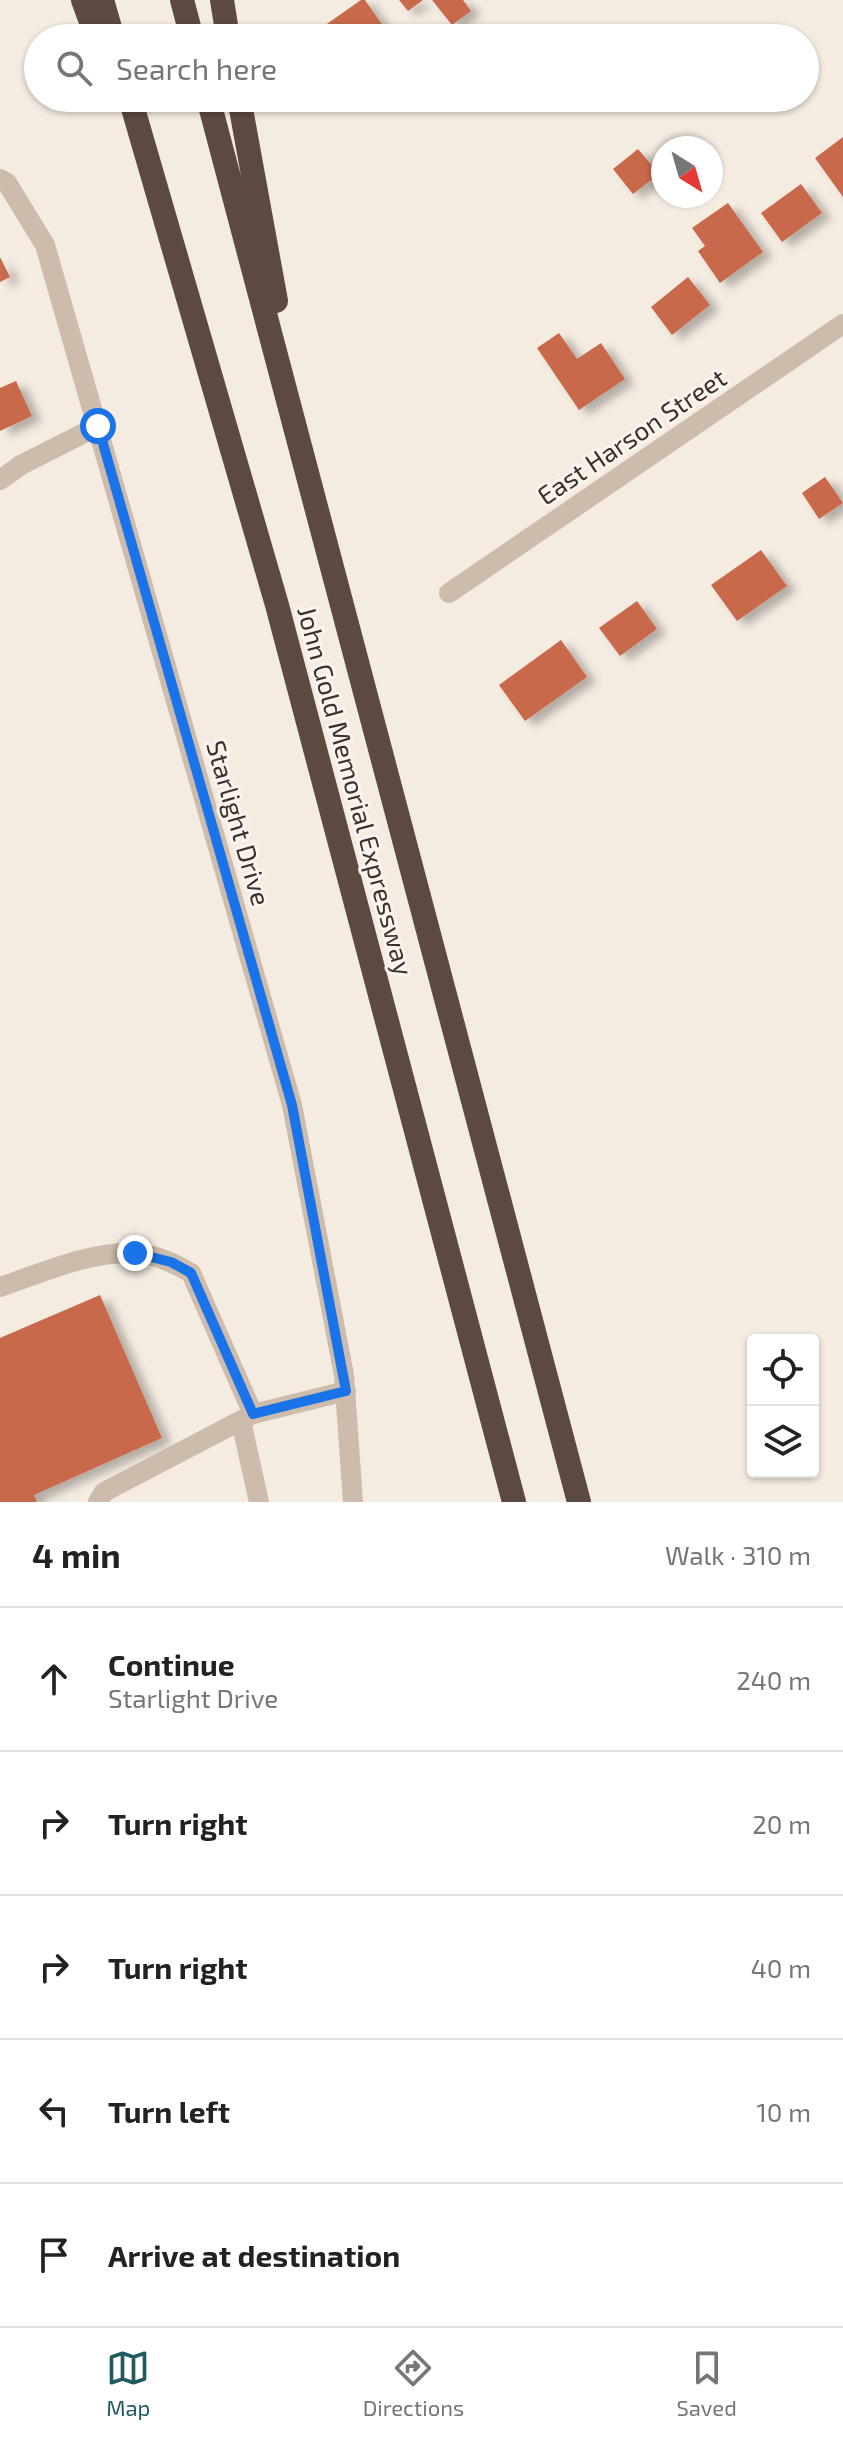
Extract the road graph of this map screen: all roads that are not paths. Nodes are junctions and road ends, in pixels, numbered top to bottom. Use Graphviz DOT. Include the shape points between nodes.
graph roads {
  1 [pos="83,0"];
  2 [pos="102,0"];
  3 [pos="182,0"];
  4 [pos="222,0"];
  5 [pos="92,24"];
  6 [pos="109,24"];
  7 [pos="188,24"];
  8 [pos="226,24"];
  9 [pos="125,112"];
  10 [pos="134,112"];
  11 [pos="212,112"];
  12 [pos="242,112"];
  13 [pos="0,179"];
  14 [pos="843,324"];
  15 [pos="98,426"];
  16 [pos="0,480"];
  17 [pos="309,485"];
  18 [pos="449,593"];
  19 [pos="277,605"];
  20 [pos="0,1287"];
  21 [pos="346,1391"];
  22 [pos="247,1418"];
  23 [pos="98,1502"];
  24 [pos="259,1502"];
  25 [pos="353,1502"];
  26 [pos="514,1502"];
  27 [pos="579,1502"];
  1 -- 5 [label="highway"];
  2 -- 6 [label="highway"];
  3 -- 7 [label="highway"];
  4 -- 8 [label="highway"];
  9 -- 19 [label="highway" via="152,184"];
  10 -- 19 [label="highway, John Gold Memorial Expressway"];
  11 -- 17 [label="highway, John Gold Memorial Expressway"];
  12 -- 17 [label="highway"];
  13 -- 15 [label="street, Starlight Drive" via="45,245"];
  14 -- 18 [label="street, East Harson Street"];
  15 -- 16 [label="street"];
  15 -- 21 [label="street, Starlight Drive" via="292,1105"];
  17 -- 27 [label="highway, John Gold Memorial Expressway"];
  19 -- 26 [label="highway, John Gold Memorial Expressway"];
  20 -- 22 [label="street" via="97,1255 135,1253 171,1262 191,1273"];
  21 -- 22 [label="street"];
  21 -- 25 [label="street, Starlight Drive"];
  22 -- 23 [label="street" via="104,1492"];
  22 -- 24 [label="street"];
}
